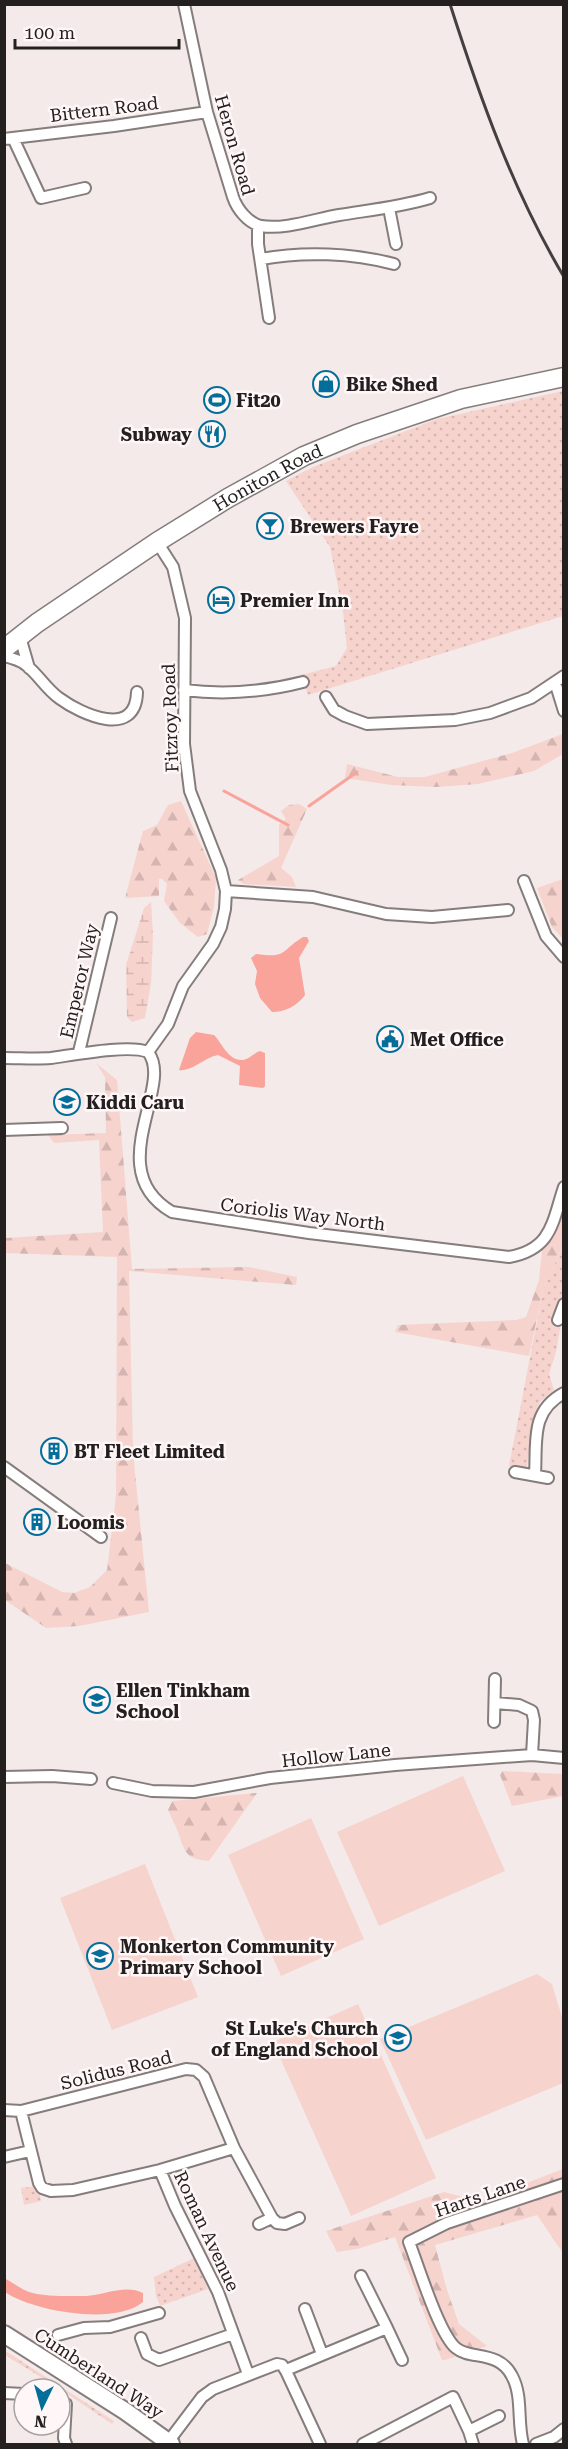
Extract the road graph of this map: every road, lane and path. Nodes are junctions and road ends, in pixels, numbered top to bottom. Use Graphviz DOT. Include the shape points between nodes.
graph roads {
  1 [pos="184,4"];
  2 [pos="207,112"];
  3 [pos="9,138"];
  4 [pos="85,188"];
  5 [pos="430,198"];
  6 [pos="389,208"];
  7 [pos="258,226"];
  8 [pos="396,244"];
  9 [pos="261,259"];
  10 [pos="394,264"];
  11 [pos="269,318"];
  12 [pos="564,377"];
  13 [pos="157,542"];
  14 [pos="20,637"];
  15 [pos="4,649"];
  16 [pos="4,656"];
  17 [pos="29,668"];
  18 [pos="559,679"];
  19 [pos="303,682"];
  20 [pos="184,690"];
  21 [pos="137,692"];
  22 [pos="326,698"];
  23 [pos="564,711"];
  24 [pos="524,881"];
  25 [pos="226,891"];
  26 [pos="508,910"];
  27 [pos="111,918"];
  28 [pos="564,957"];
  29 [pos="79,1052"];
  30 [pos="148,1052"];
  31 [pos="4,1058"];
  32 [pos="62,1128"];
  33 [pos="4,1130"];
  34 [pos="564,1187"];
  35 [pos="564,1304"];
  36 [pos="558,1320"];
  37 [pos="564,1393"];
  38 [pos="4,1467"];
  39 [pos="515,1472"];
  40 [pos="535,1475"];
  41 [pos="548,1478"];
  42 [pos="101,1538"];
  43 [pos="495,1679"];
  44 [pos="495,1702"];
  45 [pos="494,1722"];
  46 [pos="532,1755"];
  47 [pos="564,1758"];
  48 [pos="4,1777"];
  49 [pos="92,1779"];
  50 [pos="113,1783"];
  51 [pos="4,2110"];
  52 [pos="21,2112"];
  53 [pos="234,2148"];
  54 [pos="30,2151"];
  55 [pos="4,2157"];
  56 [pos="160,2170"];
  57 [pos="564,2184"];
  58 [pos="272,2218"];
  59 [pos="299,2218"];
  60 [pos="259,2224"];
  61 [pos="361,2276"];
  62 [pos="306,2308"];
  63 [pos="159,2313"];
  64 [pos="387,2328"];
  65 [pos="4,2334"];
  66 [pos="233,2334"];
  67 [pos="58,2335"];
  68 [pos="141,2338"];
  69 [pos="322,2354"];
  70 [pos="402,2360"];
  71 [pos="286,2370"];
  72 [pos="248,2374"];
  73 [pos="498,2416"];
  74 [pos="564,2429"];
  75 [pos="469,2431"];
  76 [pos="170,2444"];
  77 [pos="320,2445"];
  78 [pos="363,2445"];
  79 [pos="473,2445"];
  80 [pos="522,2445"];
  81 [pos="536,2445"];
  1 -- 2 [label="street, Heron Road"];
  2 -- 3 [label="street, Bittern Road"];
  2 -- 7 [label="street, Heron Road" via="236,206"];
  3 -- 4 [label="street" via="41,198"];
  5 -- 6 [label="street"];
  6 -- 7 [label="street"];
  6 -- 8 [label="street"];
  7 -- 9 [label="street"];
  9 -- 10 [label="street" via="306,254"];
  9 -- 11 [label="street"];
  12 -- 13 [label="main road, Honiton Road" via="461,399 357,434 304,456"];
  13 -- 14 [label="main road, Honiton Road"];
  13 -- 20 [label="street, Fitzroy Road" via="173,567 185,618"];
  14 -- 15 [label="main road, Honiton Road"];
  14 -- 17 [label="street"];
  16 -- 17 [label="street"];
  17 -- 21 [label="street" via="59,698 116,721 134,710"];
  18 -- 22 [label="street" via="531,698 455,720 367,724 334,710"];
  18 -- 23 [label="street"];
  19 -- 20 [label="street" via="266,690"];
  20 -- 25 [label="street, Fitzroy Road" via="184,744 190,791"];
  24 -- 28 [label="street" via="546,936"];
  25 -- 26 [label="street" via="313,897 386,914 432,917"];
  25 -- 30 [label="street, Fitzroy Road" via="217,935 183,986 168,1024"];
  27 -- 29 [label="street, Emperor Way"];
  29 -- 30 [label="street, Emperor Way"];
  29 -- 31 [label="street, Emperor Way" via="50,1058"];
  30 -- 34 [label="street, Coriolis Way North" via="155,1065 140,1142 141,1165 146,1185 162,1206 172,1212 509,1257 535,1250 549,1230"];
  32 -- 33 [label="street"];
  35 -- 36 [label="street"];
  37 -- 40 [label="street" via="543,1409 538,1418"];
  38 -- 42 [label="street"];
  39 -- 40 [label="street"];
  40 -- 41 [label="street"];
  43 -- 44 [label="street"];
  44 -- 45 [label="street"];
  44 -- 46 [label="street" via="532,1711"];
  46 -- 47 [label="street, Hollow Lane"];
  46 -- 50 [label="street, Hollow Lane" via="281,1777 194,1792 152,1791"];
  48 -- 49 [label="street"];
  51 -- 52 [label="street"];
  52 -- 53 [label="street, Solidus Road" via="186,2069 196,2070 204,2077"];
  52 -- 54 [label="street, Roman Avenue"];
  53 -- 56 [label="street"];
  53 -- 58 [label="street, Solidus Road"];
  54 -- 55 [label="street"];
  54 -- 56 [label="street, Roman Avenue" via="40,2185 57,2192"];
  56 -- 66 [label="street, Roman Avenue" via="218,2292"];
  57 -- 80 [label="street, Harts Lane" via="447,2223 409,2242 450,2341 462,2351 498,2362 513,2376 519,2395"];
  58 -- 59 [label="street" via="285,2224"];
  58 -- 60 [label="street"];
  61 -- 64 [label="street"];
  62 -- 69 [label="street"];
  63 -- 67 [label="street" via="110,2327"];
  64 -- 69 [label="street"];
  64 -- 70 [label="street"];
  65 -- 76 [label="main road, Cumberland Way"];
  66 -- 68 [label="street" via="159,2360 147,2354"];
  66 -- 72 [label="street, Roman Avenue"];
  69 -- 71 [label="street"];
  71 -- 72 [label="street" via="277,2364"];
  71 -- 77 [label="street"];
  72 -- 76 [label="street" via="202,2397"];
  73 -- 75 [label="street"];
  74 -- 81 [label="street"];
  75 -- 78 [label="street" via="453,2397"];
  75 -- 79 [label="street"];
}
